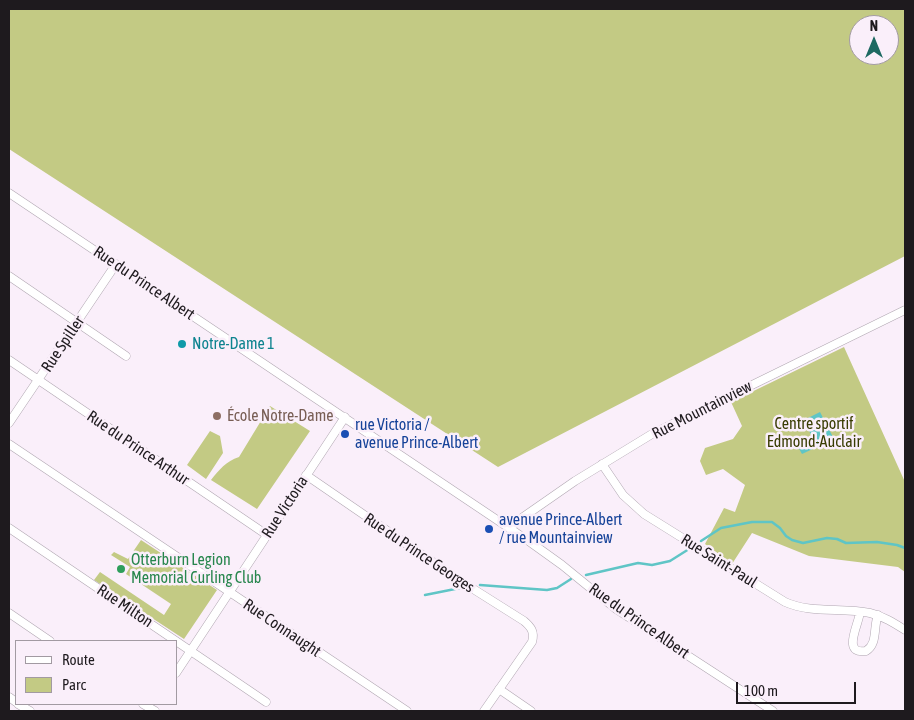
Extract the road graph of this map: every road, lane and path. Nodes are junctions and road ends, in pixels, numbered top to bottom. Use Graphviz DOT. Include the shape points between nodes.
graph roads {
  1 [pos="9,193"];
  2 [pos="116,264"];
  3 [pos="9,276"];
  4 [pos="905,310"];
  5 [pos="78,322"];
  6 [pos="126,356"];
  7 [pos="9,360"];
  8 [pos="38,380"];
  9 [pos="345,417"];
  10 [pos="9,423"];
  11 [pos="9,444"];
  12 [pos="602,464"];
  13 [pos="306,475"];
  14 [pos="9,528"];
  15 [pos="510,529"];
  16 [pos="267,535"];
  17 [pos="229,593"];
  18 [pos="860,612"];
  19 [pos="9,613"];
  20 [pos="878,615"];
  21 [pos="905,630"];
  22 [pos="49,640"];
  23 [pos="175,640"];
  24 [pos="178,642"];
  25 [pos="191,651"];
  26 [pos="178,670"];
  27 [pos="499,689"];
  28 [pos="266,702"];
  29 [pos="406,711"];
  30 [pos="484,711"];
  31 [pos="531,711"];
  32 [pos="773,711"];
  1 -- 2 [label="street, Rue du Prince Albert"];
  2 -- 5 [label="street, Rue Spiller"];
  2 -- 9 [label="street, Rue du Prince Albert"];
  3 -- 5 [label="street"];
  4 -- 12 [label="street, Rue Mountainview" via="678,421"];
  5 -- 6 [label="street"];
  5 -- 8 [label="street, Rue Spiller"];
  7 -- 8 [label="street, Rue du Prince Arthur"];
  8 -- 10 [label="street, Rue Spiller"];
  8 -- 16 [label="street, Rue du Prince Arthur"];
  9 -- 13 [label="street, Rue Victoria"];
  9 -- 15 [label="street, Rue du Prince Albert"];
  11 -- 17 [label="street, Rue Connaught"];
  12 -- 15 [label="street, Rue Mountainview"];
  12 -- 18 [label="street, Rue Saint-Paul" via="623,495 644,514 785,602 805,608"];
  13 -- 16 [label="street, Rue Victoria"];
  13 -- 27 [label="street, Rue du Prince Georges" via="524,621 532,630 532,642"];
  14 -- 23 [label="street, Rue Milton"];
  15 -- 32 [label="street, Rue du Prince Albert" via="562,565 616,609"];
  16 -- 17 [label="street, Rue Victoria"];
  17 -- 25 [label="street, Rue Victoria"];
  17 -- 29 [label="street, Rue Connaught"];
  18 -- 20 [label="street, Rue Saint-Paul"];
  18 -- 20 [label="street" via="852,641 860,652 866,652 872,645"];
  19 -- 22 [label="street"];
  20 -- 21 [label="street, Rue Saint-Paul"];
  24 -- 25 [label="street, Rue Milton"];
  25 -- 26 [label="street, Rue Victoria"];
  25 -- 28 [label="street, Rue Milton"];
  27 -- 30 [label="street"];
  27 -- 31 [label="street"];
}
